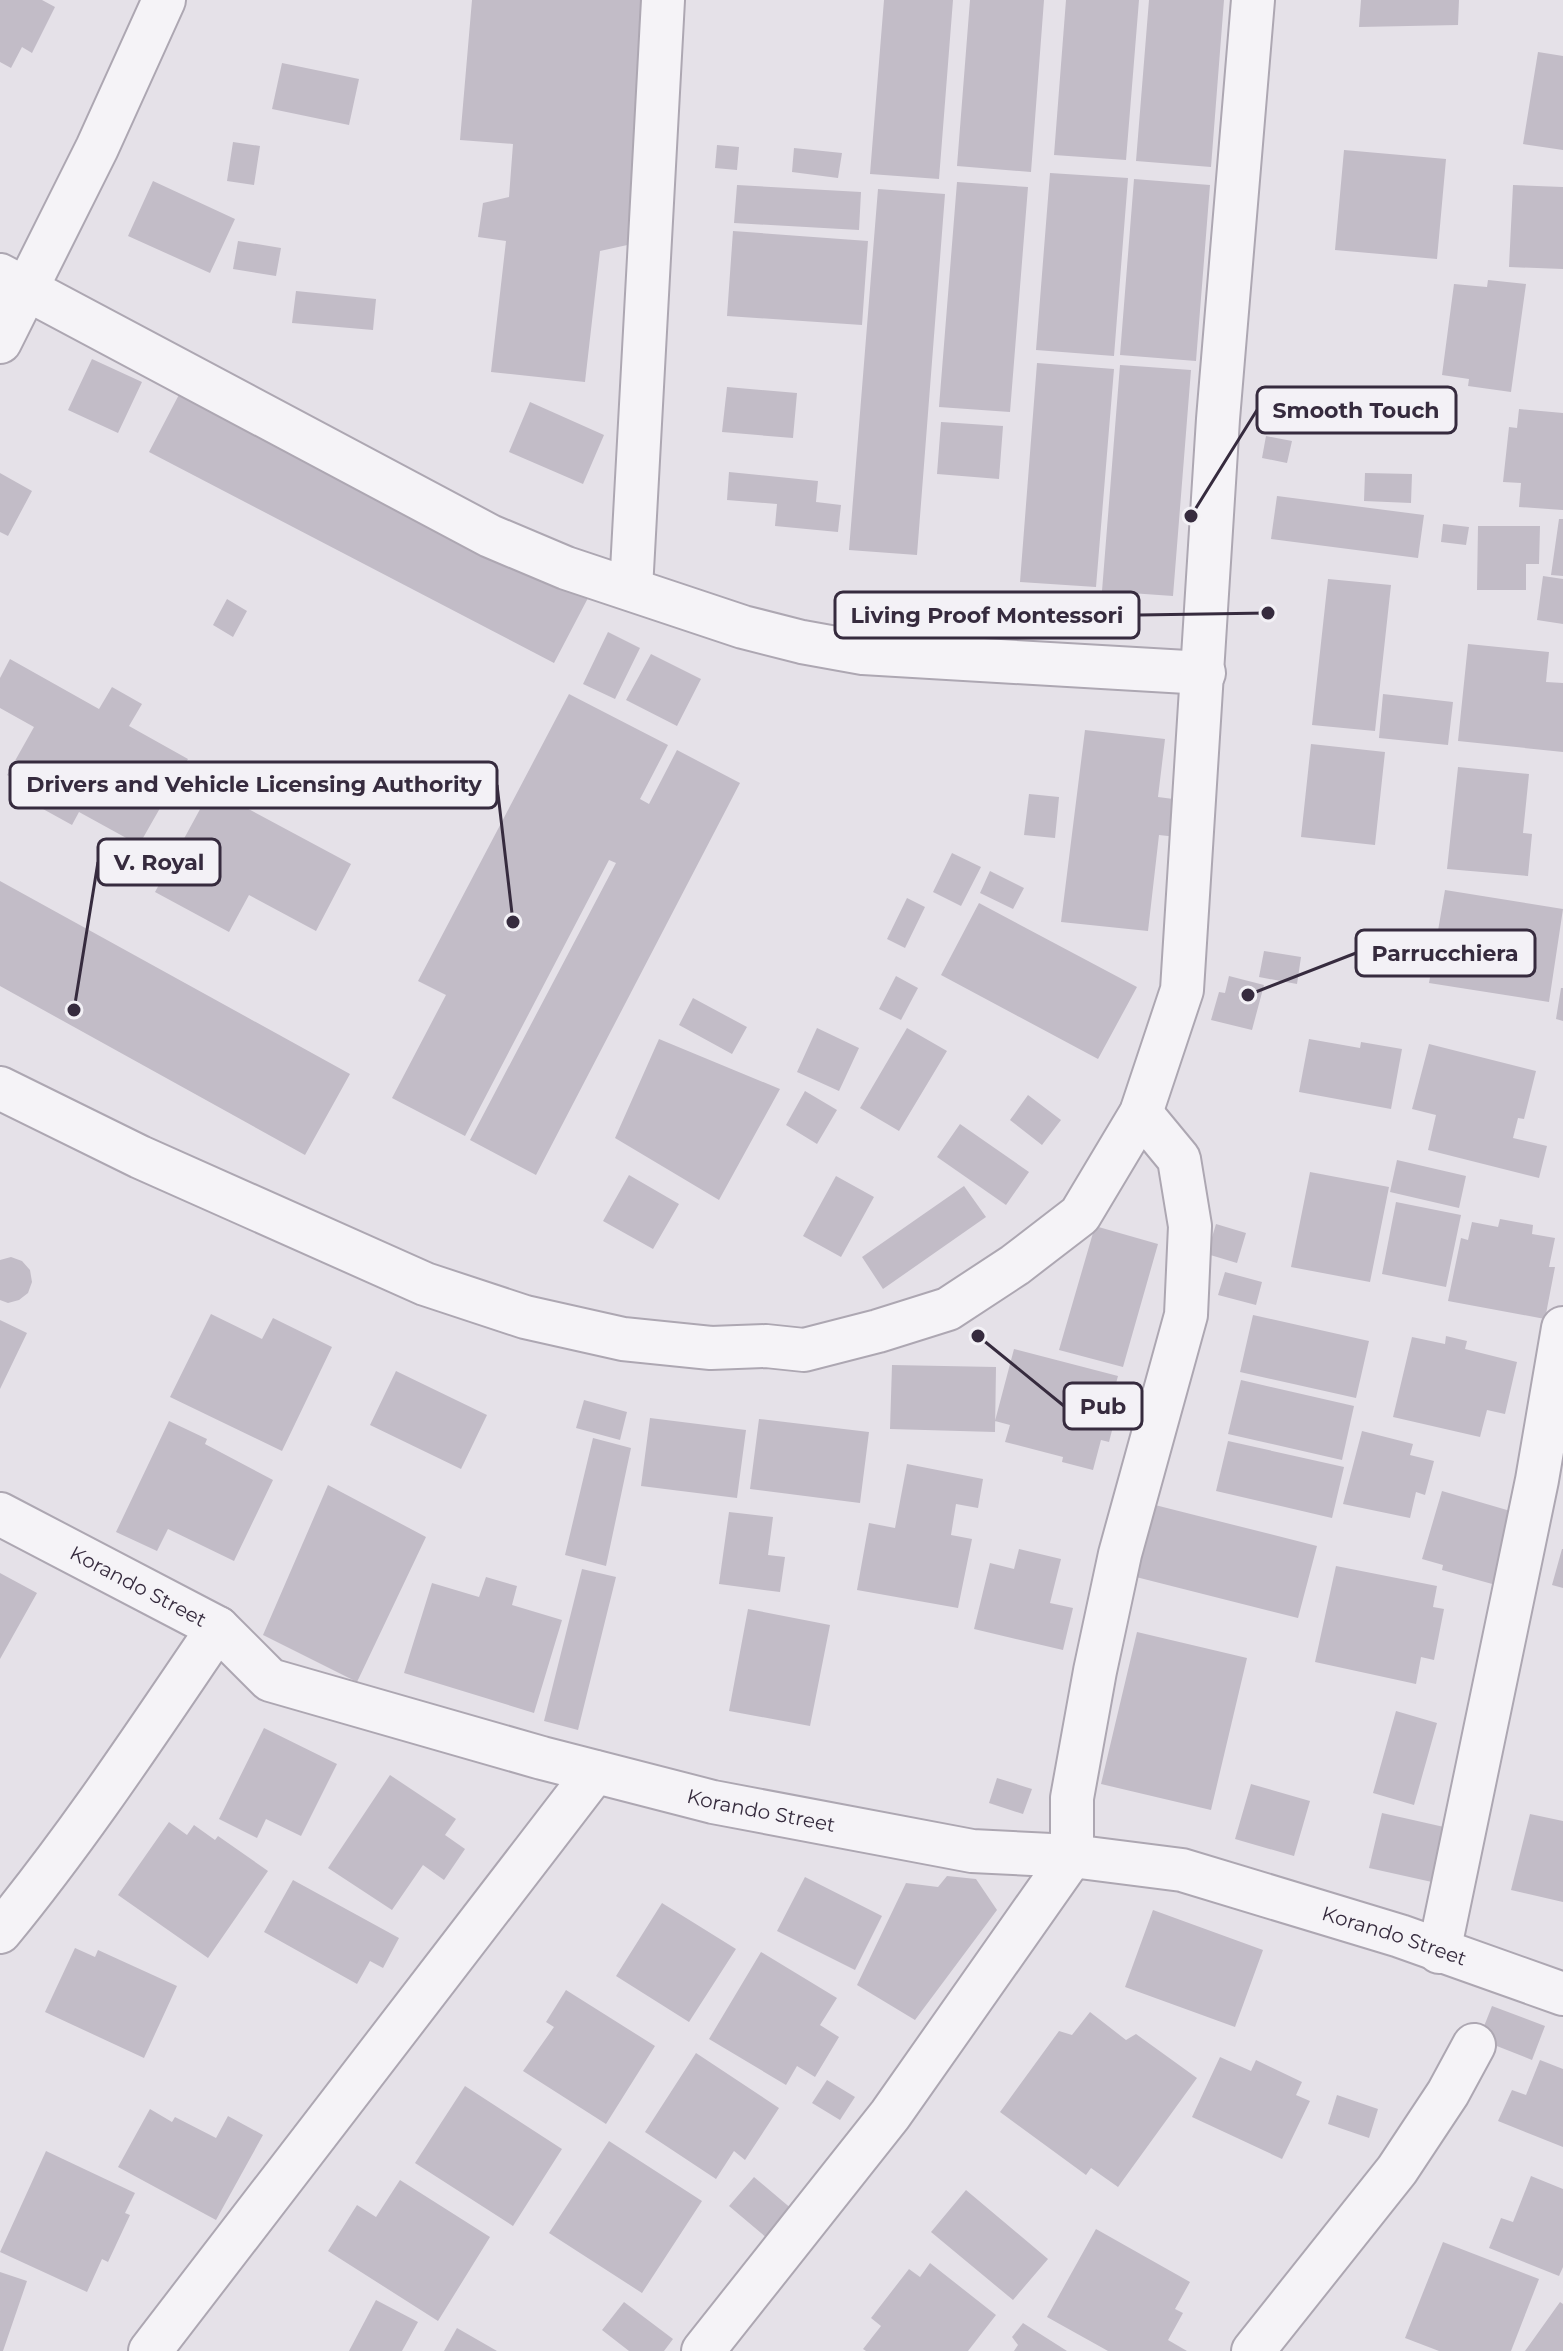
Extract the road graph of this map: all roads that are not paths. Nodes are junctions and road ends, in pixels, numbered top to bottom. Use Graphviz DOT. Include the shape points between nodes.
graph roads {
  1 [pos="164,0"];
  2 [pos="663,0"];
  3 [pos="1253,0"];
  4 [pos="13,281"];
  5 [pos="0,342"];
  6 [pos="631,589"];
  7 [pos="1204,673"];
  8 [pos="0,1088"];
  9 [pos="1141,1113"];
  10 [pos="1563,1328"];
  11 [pos="0,1514"];
  12 [pos="218,1628"];
  13 [pos="595,1772"];
  14 [pos="1072,1856"];
  15 [pos="0,1932"];
  16 [pos="1439,1952"];
  17 [pos="1563,1994"];
  18 [pos="1474,2045"];
  19 [pos="150,2351"];
  20 [pos="703,2351"];
  21 [pos="1253,2351"];
  1 -- 4 [label="street" via="97,148"];
  2 -- 6 [label="street"];
  3 -- 7 [label="street" via="1218,419"];
  4 -- 5 [label="street"];
  4 -- 6 [label="street" via="490,536"];
  6 -- 7 [label="street" via="743,627 863,653"];
  7 -- 9 [label="street" via="1182,990"];
  8 -- 9 [label="street" via="140,1157 425,1284 525,1317 623,1339 711,1348 804,1350 948,1309 1080,1215"];
  9 -- 14 [label="street" via="1179,1159 1190,1226 1186,1315 1120,1554 1098,1656 1072,1798"];
  10 -- 16 [label="street" via="1537,1480"];
  11 -- 12 [label="street, Korando Street"];
  12 -- 13 [label="street, Korando Street" via="270,1680"];
  12 -- 15 [label="street" via="130,1758"];
  13 -- 14 [label="street, Korando Street" via="713,1802 972,1851"];
  13 -- 19 [label="street"];
  14 -- 16 [label="street, Korando Street" via="1182,1870"];
  14 -- 20 [label="street" via="890,2115"];
  16 -- 17 [label="street, Korando Street"];
  18 -- 21 [label="street" via="1397,2170"];
}
